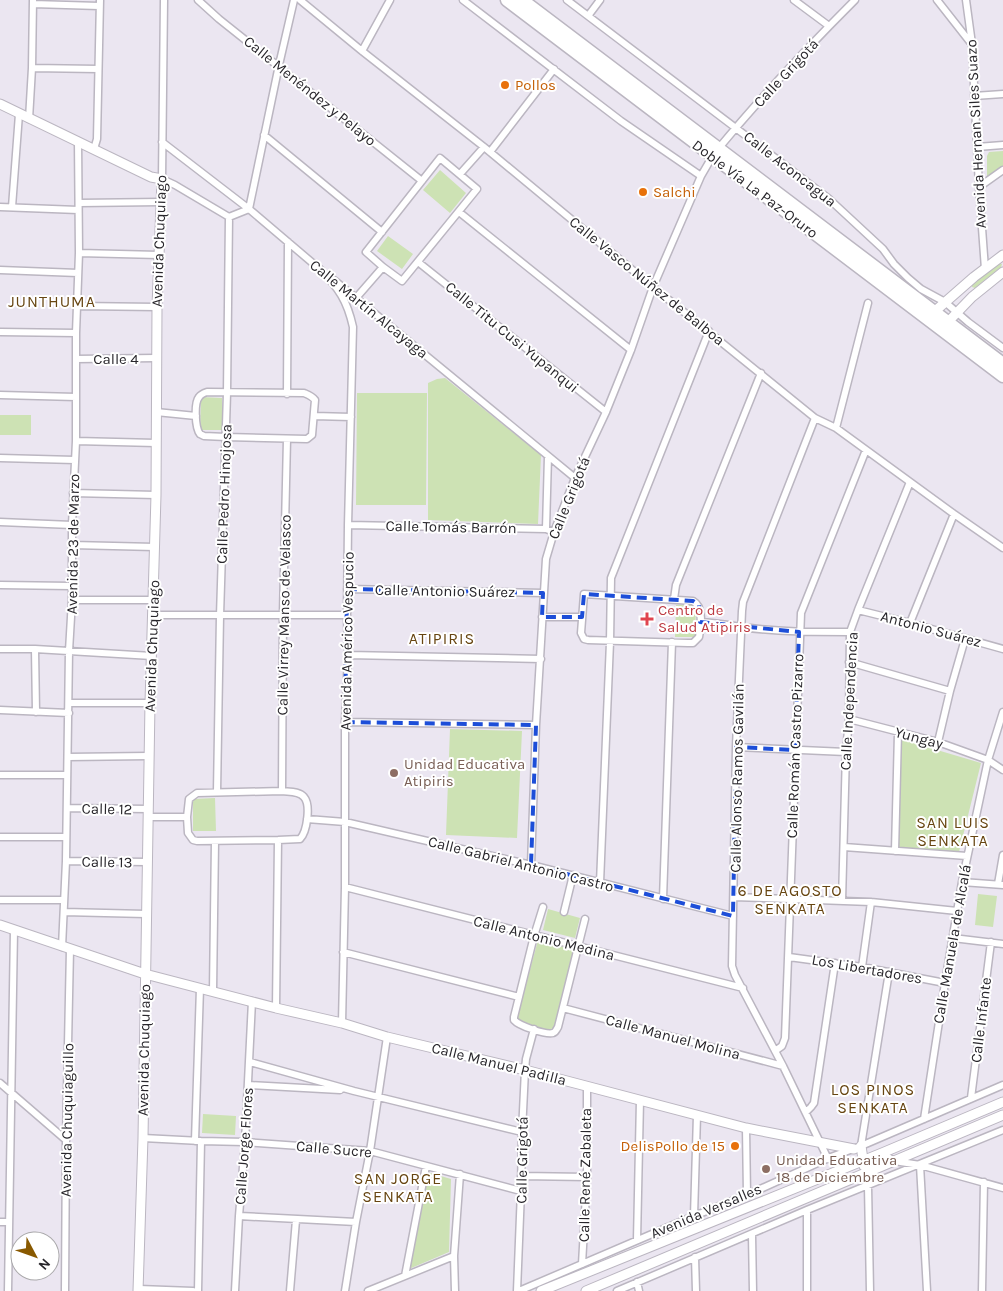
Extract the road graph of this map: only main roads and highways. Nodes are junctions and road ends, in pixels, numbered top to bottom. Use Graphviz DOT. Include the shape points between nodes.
graph roads {
  1 [pos="507,0"];
  2 [pos="522,0"];
  3 [pos="715,153"];
  4 [pos="945,326"];
  5 [pos="1003,364"];
  6 [pos="1003,376"];
  1 -- 3 [label="highway, Doble Vía La Paz-Oruro"];
  2 -- 3 [label="highway, Doble Vía La Paz-Oruro"];
  3 -- 4 [label="highway, Doble Vía La Paz-Oruro"];
  3 -- 4 [label="highway, Doble Vía La Paz-Oruro" via="934,312"];
  4 -- 5 [label="highway, Doble Vía La Paz-Oruro"];
  4 -- 6 [label="highway, Doble Vía La Paz-Oruro"];
}
